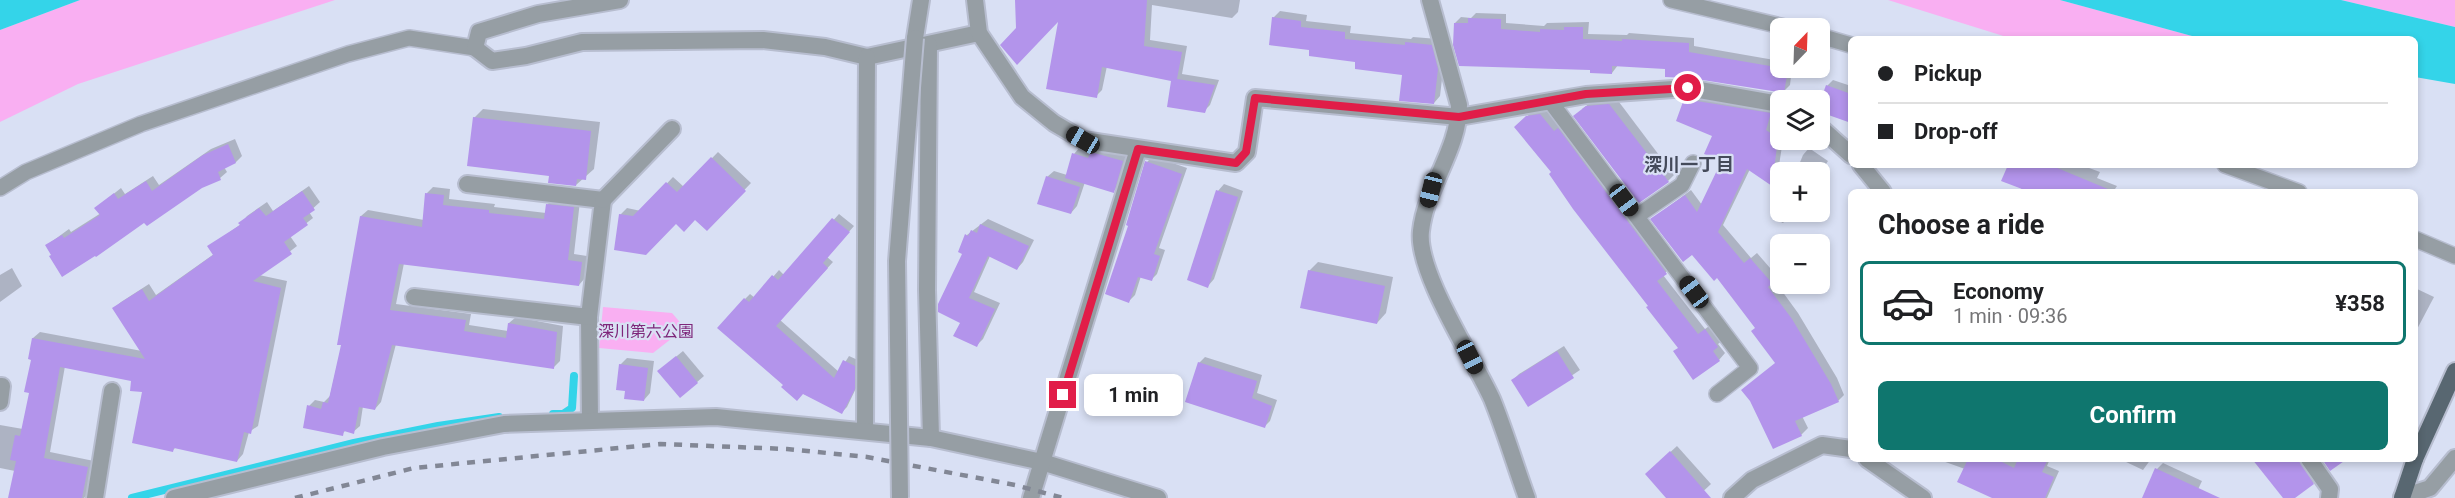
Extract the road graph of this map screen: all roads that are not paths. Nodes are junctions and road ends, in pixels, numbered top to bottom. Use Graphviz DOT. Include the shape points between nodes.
graph roads {
  1 [pos="620,0"];
  2 [pos="921,0"];
  3 [pos="975,0"];
  4 [pos="1430,0"];
  5 [pos="1671,0"];
  6 [pos="1770,23"];
  7 [pos="979,33"];
  8 [pos="1830,39"];
  9 [pos="922,42"];
  10 [pos="1848,44"];
  11 [pos="475,48"];
  12 [pos="867,57"];
  13 [pos="1550,101"];
  14 [pos="1770,102"];
  15 [pos="1459,117"];
  16 [pos="672,129"];
  17 [pos="1830,136"];
  18 [pos="1138,149"];
  19 [pos="1848,152"];
  20 [pos="1693,163"];
  21 [pos="1863,168"];
  22 [pos="2233,168"];
  23 [pos="467,184"];
  24 [pos="0,188"];
  25 [pos="1881,189"];
  26 [pos="2291,189"];
  27 [pos="603,200"];
  28 [pos="1637,216"];
  29 [pos="2418,240"];
  30 [pos="2455,256"];
  31 [pos="414,297"];
  32 [pos="589,317"];
  33 [pos="2455,371"];
  34 [pos="0,386"];
  35 [pos="111,391"];
  36 [pos="1718,394"];
  37 [pos="0,402"];
  38 [pos="590,422"];
  39 [pos="865,430"];
  40 [pos="931,438"];
  41 [pos="1848,449"];
  42 [pos="2418,452"];
  43 [pos="2455,458"];
  44 [pos="1042,462"];
  45 [pos="1871,462"];
  46 [pos="2311,462"];
  47 [pos="2414,462"];
  48 [pos="95,498"];
  49 [pos="174,498"];
  50 [pos="900,498"];
  51 [pos="1030,498"];
  52 [pos="1158,498"];
  53 [pos="1527,498"];
  54 [pos="1732,498"];
  55 [pos="1923,498"];
  56 [pos="2329,498"];
  57 [pos="2402,498"];
  1 -- 11 [label="street" via="538,14 479,32"];
  2 -- 9 [label="street"];
  3 -- 7 [label="street"];
  4 -- 15 [label="street"];
  5 -- 6 [label="lane"];
  7 -- 9 [label="street"];
  7 -- 18 [label="street" via="1022,96 1054,123 1083,140"];
  8 -- 10 [label="lane"];
  9 -- 12 [label="street"];
  9 -- 40 [label="street"];
  9 -- 50 [label="street, bridge" via="897,261"];
  11 -- 12 [label="street" via="492,61 582,42 763,40 825,47"];
  11 -- 24 [label="lane" via="409,38 348,54 141,124 26,172"];
  12 -- 39 [label="street"];
  13 -- 14 [label="street" via="1586,94 1688,88"];
  13 -- 15 [label="street"];
  13 -- 28 [label="lane"];
  15 -- 18 [label="street" via="1255,98 1246,152 1236,163"];
  15 -- 53 [label="street" via="1452,144 1431,190 1420,233 1426,265 1438,295 1492,399"];
  16 -- 27 [label="street"];
  17 -- 19 [label="street"];
  18 -- 44 [label="street"];
  20 -- 28 [label="lane" via="1682,185"];
  21 -- 25 [label="street"];
  22 -- 26 [label="lane"];
  23 -- 27 [label="street"];
  27 -- 32 [label="street"];
  28 -- 36 [label="lane" via="1750,368"];
  29 -- 30 [label="lane"];
  31 -- 32 [label="street"];
  32 -- 38 [label="street"];
  33 -- 42 [label="main road"];
  34 -- 37 [label="street"];
  35 -- 48 [label="street"];
  38 -- 39 [label="street" via="716,417"];
  38 -- 49 [label="street" via="504,424 383,447"];
  39 -- 40 [label="street"];
  40 -- 44 [label="street"];
  41 -- 54 [label="street" via="1822,445 1752,480"];
  43 -- 57 [label="street" via="2430,488"];
  44 -- 51 [label="street"];
  44 -- 52 [label="street"];
  45 -- 55 [label="street"];
  46 -- 56 [label="street" via="2330,489"];
  47 -- 57 [label="main road"];
}
